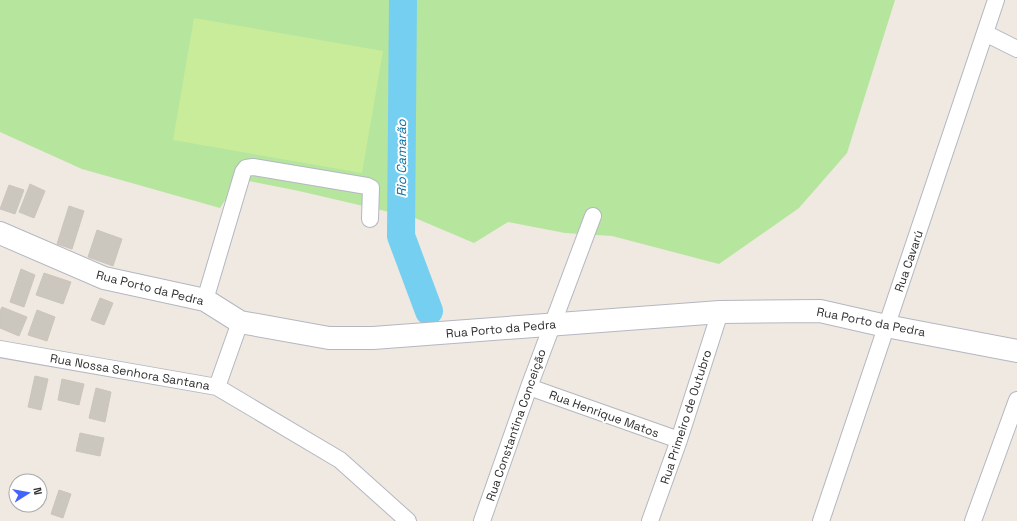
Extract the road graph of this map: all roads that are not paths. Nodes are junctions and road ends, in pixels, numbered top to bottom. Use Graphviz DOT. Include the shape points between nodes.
graph roads {
  1 [pos="996,0"];
  2 [pos="985,33"];
  3 [pos="1017,49"];
  4 [pos="593,216"];
  5 [pos="370,219"];
  6 [pos="0,233"];
  7 [pos="205,300"];
  8 [pos="720,312"];
  9 [pos="240,322"];
  10 [pos="551,325"];
  11 [pos="886,326"];
  12 [pos="0,350"];
  13 [pos="1017,351"];
  14 [pos="217,387"];
  15 [pos="529,387"];
  16 [pos="1017,400"];
  17 [pos="679,440"];
  18 [pos="408,521"];
  19 [pos="482,521"];
  20 [pos="650,521"];
  21 [pos="821,521"];
  22 [pos="973,521"];
  1 -- 2 [label="street, Rua Cavarú"];
  2 -- 3 [label="street"];
  2 -- 11 [label="street, Rua Cavarú"];
  4 -- 10 [label="street, Rua Constantina Conceição"];
  5 -- 7 [label="street" via="371,188 367,186 253,167 246,168"];
  6 -- 7 [label="main road, Rua Porto da Pedra" via="104,278"];
  7 -- 9 [label="main road, Rua Porto da Pedra"];
  8 -- 10 [label="main road, Rua Porto da Pedra"];
  8 -- 11 [label="main road, Rua Porto da Pedra" via="820,311"];
  8 -- 17 [label="street, Rua Primeiro de Outubro"];
  9 -- 10 [label="main road, Rua Porto da Pedra" via="328,338 425,335"];
  9 -- 14 [label="street"];
  10 -- 15 [label="street, Rua Constantina Conceição"];
  11 -- 13 [label="main road, Rua Porto da Pedra"];
  11 -- 21 [label="street, Rua Cavarú"];
  12 -- 14 [label="street, Rua Nossa Senhora Santana"];
  14 -- 18 [label="street, Rua Nossa Senhora Santana" via="340,460"];
  15 -- 17 [label="street, Rua Henrique Matos"];
  15 -- 19 [label="street, Rua Constantina Conceição"];
  16 -- 22 [label="street"];
  17 -- 20 [label="street, Rua Primeiro de Outubro"];
}
